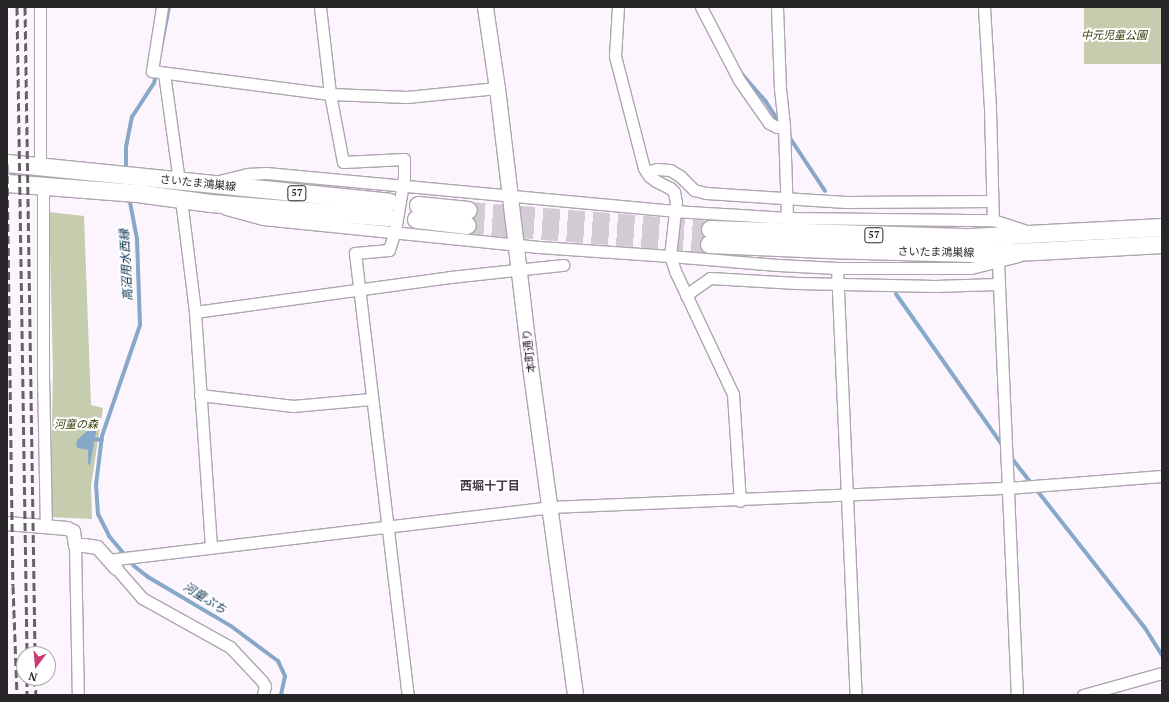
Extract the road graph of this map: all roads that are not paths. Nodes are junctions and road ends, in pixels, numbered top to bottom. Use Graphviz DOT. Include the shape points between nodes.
graph roads {
  1 [pos="40,7"];
  2 [pos="162,7"];
  3 [pos="320,7"];
  4 [pos="485,7"];
  5 [pos="618,7"];
  6 [pos="702,7"];
  7 [pos="777,7"];
  8 [pos="984,7"];
  9 [pos="160,72"];
  10 [pos="497,88"];
  11 [pos="330,94"];
  12 [pos="784,126"];
  13 [pos="7,163"];
  14 [pos="40,166"];
  15 [pos="647,172"];
  16 [pos="179,181"];
  17 [pos="206,183"];
  18 [pos="7,184"];
  19 [pos="403,185"];
  20 [pos="43,186"];
  21 [pos="508,195"];
  22 [pos="181,198"];
  23 [pos="787,198"];
  24 [pos="992,201"];
  25 [pos="674,211"];
  26 [pos="417,212"];
  27 [pos="390,217"];
  28 [pos="468,217"];
  29 [pos="787,218"];
  30 [pos="993,220"];
  31 [pos="1162,227"];
  32 [pos="1038,234"];
  33 [pos="1162,244"];
  34 [pos="516,245"];
  35 [pos="1036,251"];
  36 [pos="670,256"];
  37 [pos="998,262"];
  38 [pos="563,265"];
  39 [pos="837,268"];
  40 [pos="519,270"];
  41 [pos="838,284"];
  42 [pos="997,284"];
  43 [pos="358,290"];
  44 [pos="686,295"];
  45 [pos="195,312"];
  46 [pos="200,395"];
  47 [pos="371,399"];
  48 [pos="1162,476"];
  49 [pos="1008,488"];
  50 [pos="846,494"];
  51 [pos="740,501"];
  52 [pos="550,508"];
  53 [pos="7,523"];
  54 [pos="46,526"];
  55 [pos="387,526"];
  56 [pos="75,546"];
  57 [pos="211,547"];
  58 [pos="115,562"];
  59 [pos="1162,673"];
  60 [pos="78,695"];
  61 [pos="263,695"];
  62 [pos="408,695"];
  63 [pos="575,695"];
  64 [pos="856,695"];
  65 [pos="1017,695"];
  66 [pos="1083,695"];
  1 -- 14 [label="street"];
  2 -- 9 [label="street"];
  3 -- 11 [label="street"];
  4 -- 10 [label="main road, 本町通り"];
  5 -- 15 [label="street" via="615,56"];
  6 -- 12 [label="street" via="738,80 769,122 777,127"];
  7 -- 12 [label="street"];
  8 -- 24 [label="street"];
  9 -- 11 [label="street"];
  9 -- 16 [label="street"];
  10 -- 11 [label="street" via="407,97"];
  10 -- 21 [label="main road, 本町通り"];
  11 -- 19 [label="street" via="344,162 404,159"];
  12 -- 23 [label="street"];
  13 -- 14 [label="main road, さいたま鴻巣線 / 57"];
  14 -- 16 [label="main road, さいたま鴻巣線 / 57"];
  15 -- 23 [label="street" via="657,169 670,170 694,190 701,192"];
  15 -- 25 [label="street" via="674,192"];
  16 -- 17 [label="main road, さいたま鴻巣線 / 57"];
  17 -- 19 [label="street" via="266,173"];
  17 -- 27 [label="main road, さいたま鴻巣線 / 57"];
  18 -- 20 [label="main road, さいたま鴻巣線 / 57"];
  19 -- 21 [label="street"];
  19 -- 27 [label="street"];
  20 -- 22 [label="main road, さいたま鴻巣線 / 57"];
  20 -- 54 [label="street"];
  21 -- 25 [label="street"];
  21 -- 34 [label="main road, 本町通り"];
  22 -- 27 [label="main road, さいたま鴻巣線 / 57" via="210,203"];
  22 -- 45 [label="street"];
  23 -- 24 [label="street" via="846,202"];
  23 -- 29 [label="street"];
  24 -- 30 [label="street"];
  25 -- 29 [label="street"];
  25 -- 36 [label="street"];
  26 -- 28 [label="main road"];
  27 -- 34 [label="street"];
  27 -- 43 [label="street" via="389,250 355,253"];
  29 -- 30 [label="street"];
  30 -- 32 [label="street"];
  31 -- 32 [label="main road, さいたま鴻巣線 / 57"];
  32 -- 35 [label="main road, さいたま鴻巣線 / 57" via="970,237 838,234 710,236 957,252"];
  33 -- 35 [label="main road, さいたま鴻巣線 / 57"];
  34 -- 36 [label="street"];
  34 -- 40 [label="main road, 本町通り"];
  35 -- 37 [label="street"];
  36 -- 39 [label="street"];
  36 -- 44 [label="street"];
  37 -- 39 [label="street" via="971,268"];
  37 -- 42 [label="street"];
  38 -- 40 [label="street"];
  39 -- 41 [label="street"];
  40 -- 43 [label="street"];
  40 -- 52 [label="main road, 本町通り"];
  41 -- 42 [label="street"];
  41 -- 44 [label="street" via="710,278"];
  41 -- 50 [label="street"];
  42 -- 49 [label="street"];
  43 -- 45 [label="street"];
  43 -- 47 [label="street"];
  44 -- 51 [label="street" via="733,394"];
  45 -- 46 [label="street"];
  46 -- 47 [label="street" via="293,406"];
  46 -- 57 [label="street"];
  47 -- 55 [label="street"];
  48 -- 49 [label="street"];
  49 -- 50 [label="street"];
  49 -- 65 [label="street"];
  50 -- 51 [label="street"];
  50 -- 64 [label="street"];
  51 -- 52 [label="street"];
  52 -- 55 [label="street"];
  52 -- 63 [label="main road, 本町通り"];
  53 -- 54 [label="street"];
  54 -- 56 [label="street" via="64,526 70,529 74,534"];
  55 -- 57 [label="street"];
  55 -- 62 [label="street"];
  56 -- 58 [label="street" via="95,546"];
  56 -- 60 [label="street"];
  57 -- 58 [label="street" via="133,556"];
  58 -- 61 [label="street" via="142,598 230,647 262,681 265,686"];
  59 -- 66 [label="street"];
}
